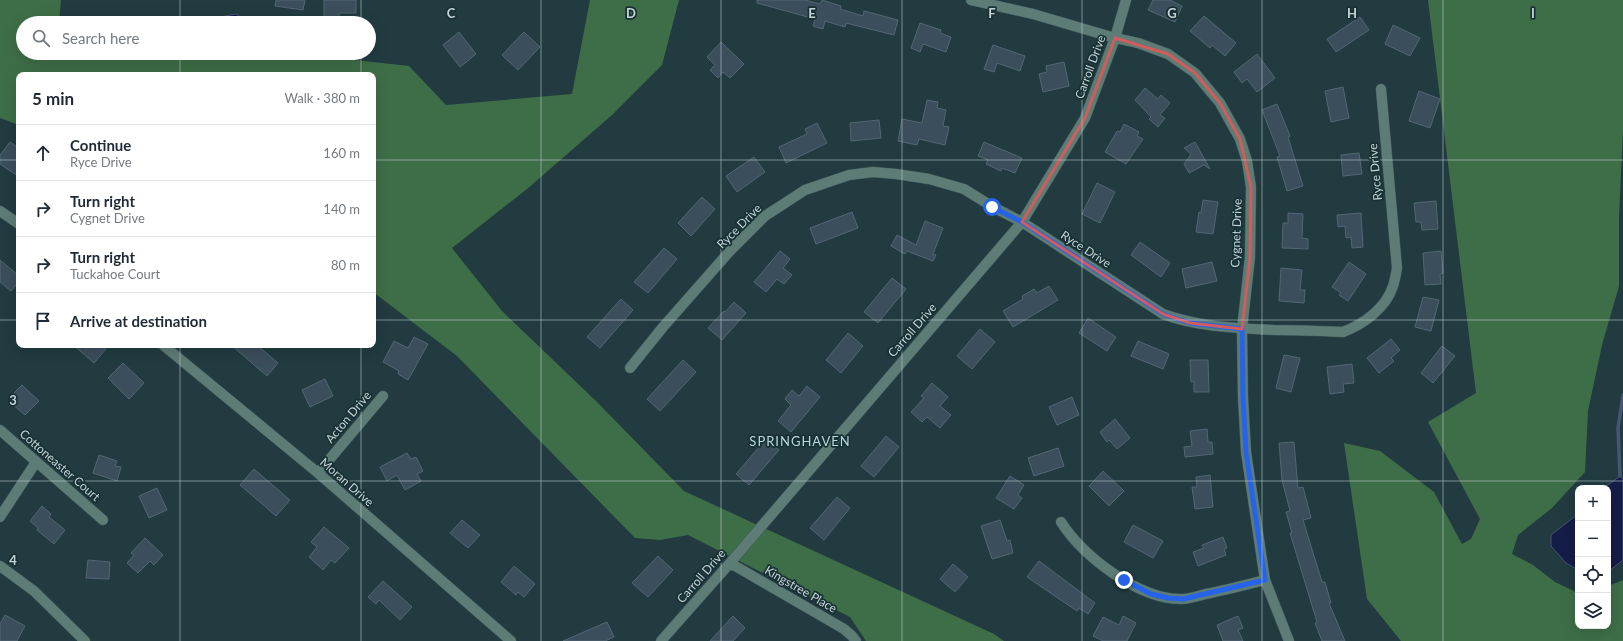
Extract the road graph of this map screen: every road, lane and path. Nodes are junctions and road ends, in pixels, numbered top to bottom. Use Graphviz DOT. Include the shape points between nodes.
graph roads {
  1 [pos="972,0"];
  2 [pos="1126,0"];
  3 [pos="1115,38"];
  4 [pos="1380,89"];
  5 [pos="0,211"];
  6 [pos="16,222"];
  7 [pos="1022,222"];
  8 [pos="1242,329"];
  9 [pos="166,348"];
  10 [pos="630,368"];
  11 [pos="383,396"];
  12 [pos="0,430"];
  13 [pos="36,462"];
  14 [pos="318,474"];
  15 [pos="0,517"];
  16 [pos="103,520"];
  17 [pos="1061,522"];
  18 [pos="730,563"];
  19 [pos="0,566"];
  20 [pos="1265,580"];
  21 [pos="85,641"];
  22 [pos="511,641"];
  23 [pos="661,641"];
  24 [pos="856,641"];
  25 [pos="1289,641"];
  1 -- 3 [label="street, Cygnet Drive" via="1033,14"];
  2 -- 3 [label="street, Carroll Drive"];
  3 -- 7 [label="street, Carroll Drive" via="1085,118"];
  3 -- 8 [label="street, Cygnet Drive" via="1168,54 1195,73 1220,103 1240,139 1251,188 1250,257"];
  4 -- 8 [label="street, Ryce Drive" via="1397,268 1393,287 1382,305 1365,321 1344,332"];
  5 -- 6 [label="street"];
  7 -- 8 [label="street, Ryce Drive" via="1163,314 1190,323"];
  7 -- 10 [label="street, Ryce Drive" via="964,190 929,179 896,174 873,172 849,176 805,190 765,216 729,252"];
  7 -- 18 [label="street, Carroll Drive"];
  8 -- 20 [label="street, Cygnet Drive" via="1246,452"];
  9 -- 14 [label="street, Moran Drive"];
  11 -- 14 [label="street, Acton Drive"];
  12 -- 13 [label="street, Cottoneaster Court"];
  13 -- 15 [label="street"];
  13 -- 16 [label="street, Cottoneaster Court"];
  14 -- 22 [label="street, Moran Drive"];
  17 -- 20 [label="street" via="1088,555 1124,580 1151,594 1183,599"];
  18 -- 23 [label="street, Carroll Drive"];
  18 -- 24 [label="street, Kingstree Place" via="844,629"];
  19 -- 21 [label="street" via="34,591"];
  20 -- 25 [label="street, Cygnet Drive"];
}
